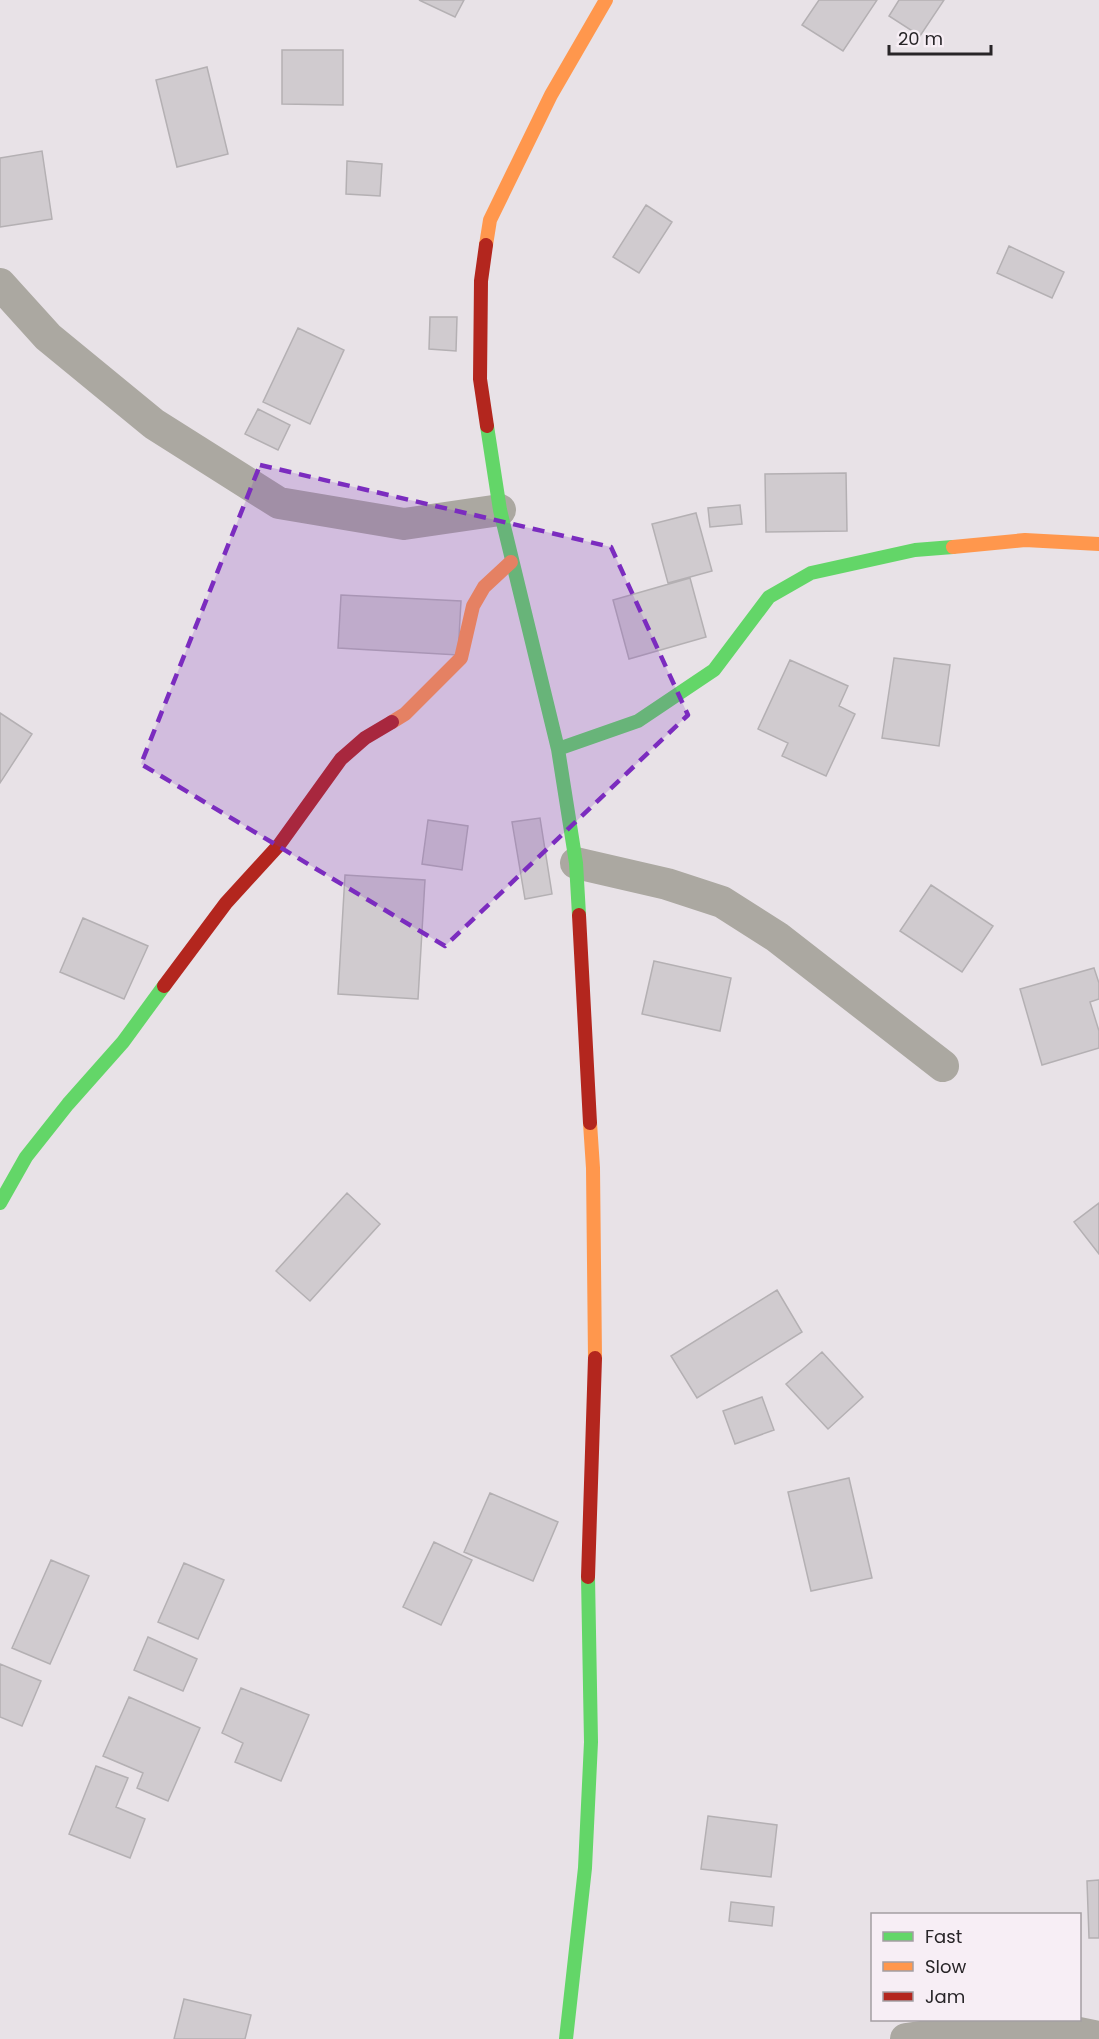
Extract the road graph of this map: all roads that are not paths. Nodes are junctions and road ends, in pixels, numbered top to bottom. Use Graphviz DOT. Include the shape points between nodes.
graph roads {
  1 [pos="606,0"];
  2 [pos="0,284"];
  3 [pos="500,510"];
  4 [pos="1099,544"];
  5 [pos="511,562"];
  6 [pos="558,749"];
  7 [pos="576,863"];
  8 [pos="943,1065"];
  9 [pos="0,1203"];
  10 [pos="1099,2037"];
  11 [pos="566,2039"];
  12 [pos="906,2039"];
  1 -- 3 [label="street" via="551,95 490,220 482,281 480,379"];
  2 -- 3 [label="street" via="48,337 154,424 279,503 404,524"];
  3 -- 5 [label="street"];
  4 -- 6 [label="street" via="1025,540 915,550 811,573 769,597 714,670 638,721"];
  5 -- 6 [label="street"];
  5 -- 9 [label="street" via="484,587 473,606 461,658 405,714 365,738 341,759 279,845 226,903 123,1042 26,1157"];
  6 -- 7 [label="street"];
  7 -- 8 [label="street" via="667,884 722,902 777,937"];
  7 -- 11 [label="street" via="593,1168 595,1344 588,1571 591,1742 585,1868"];
  10 -- 12 [label="street" via="992,2027"];
}
